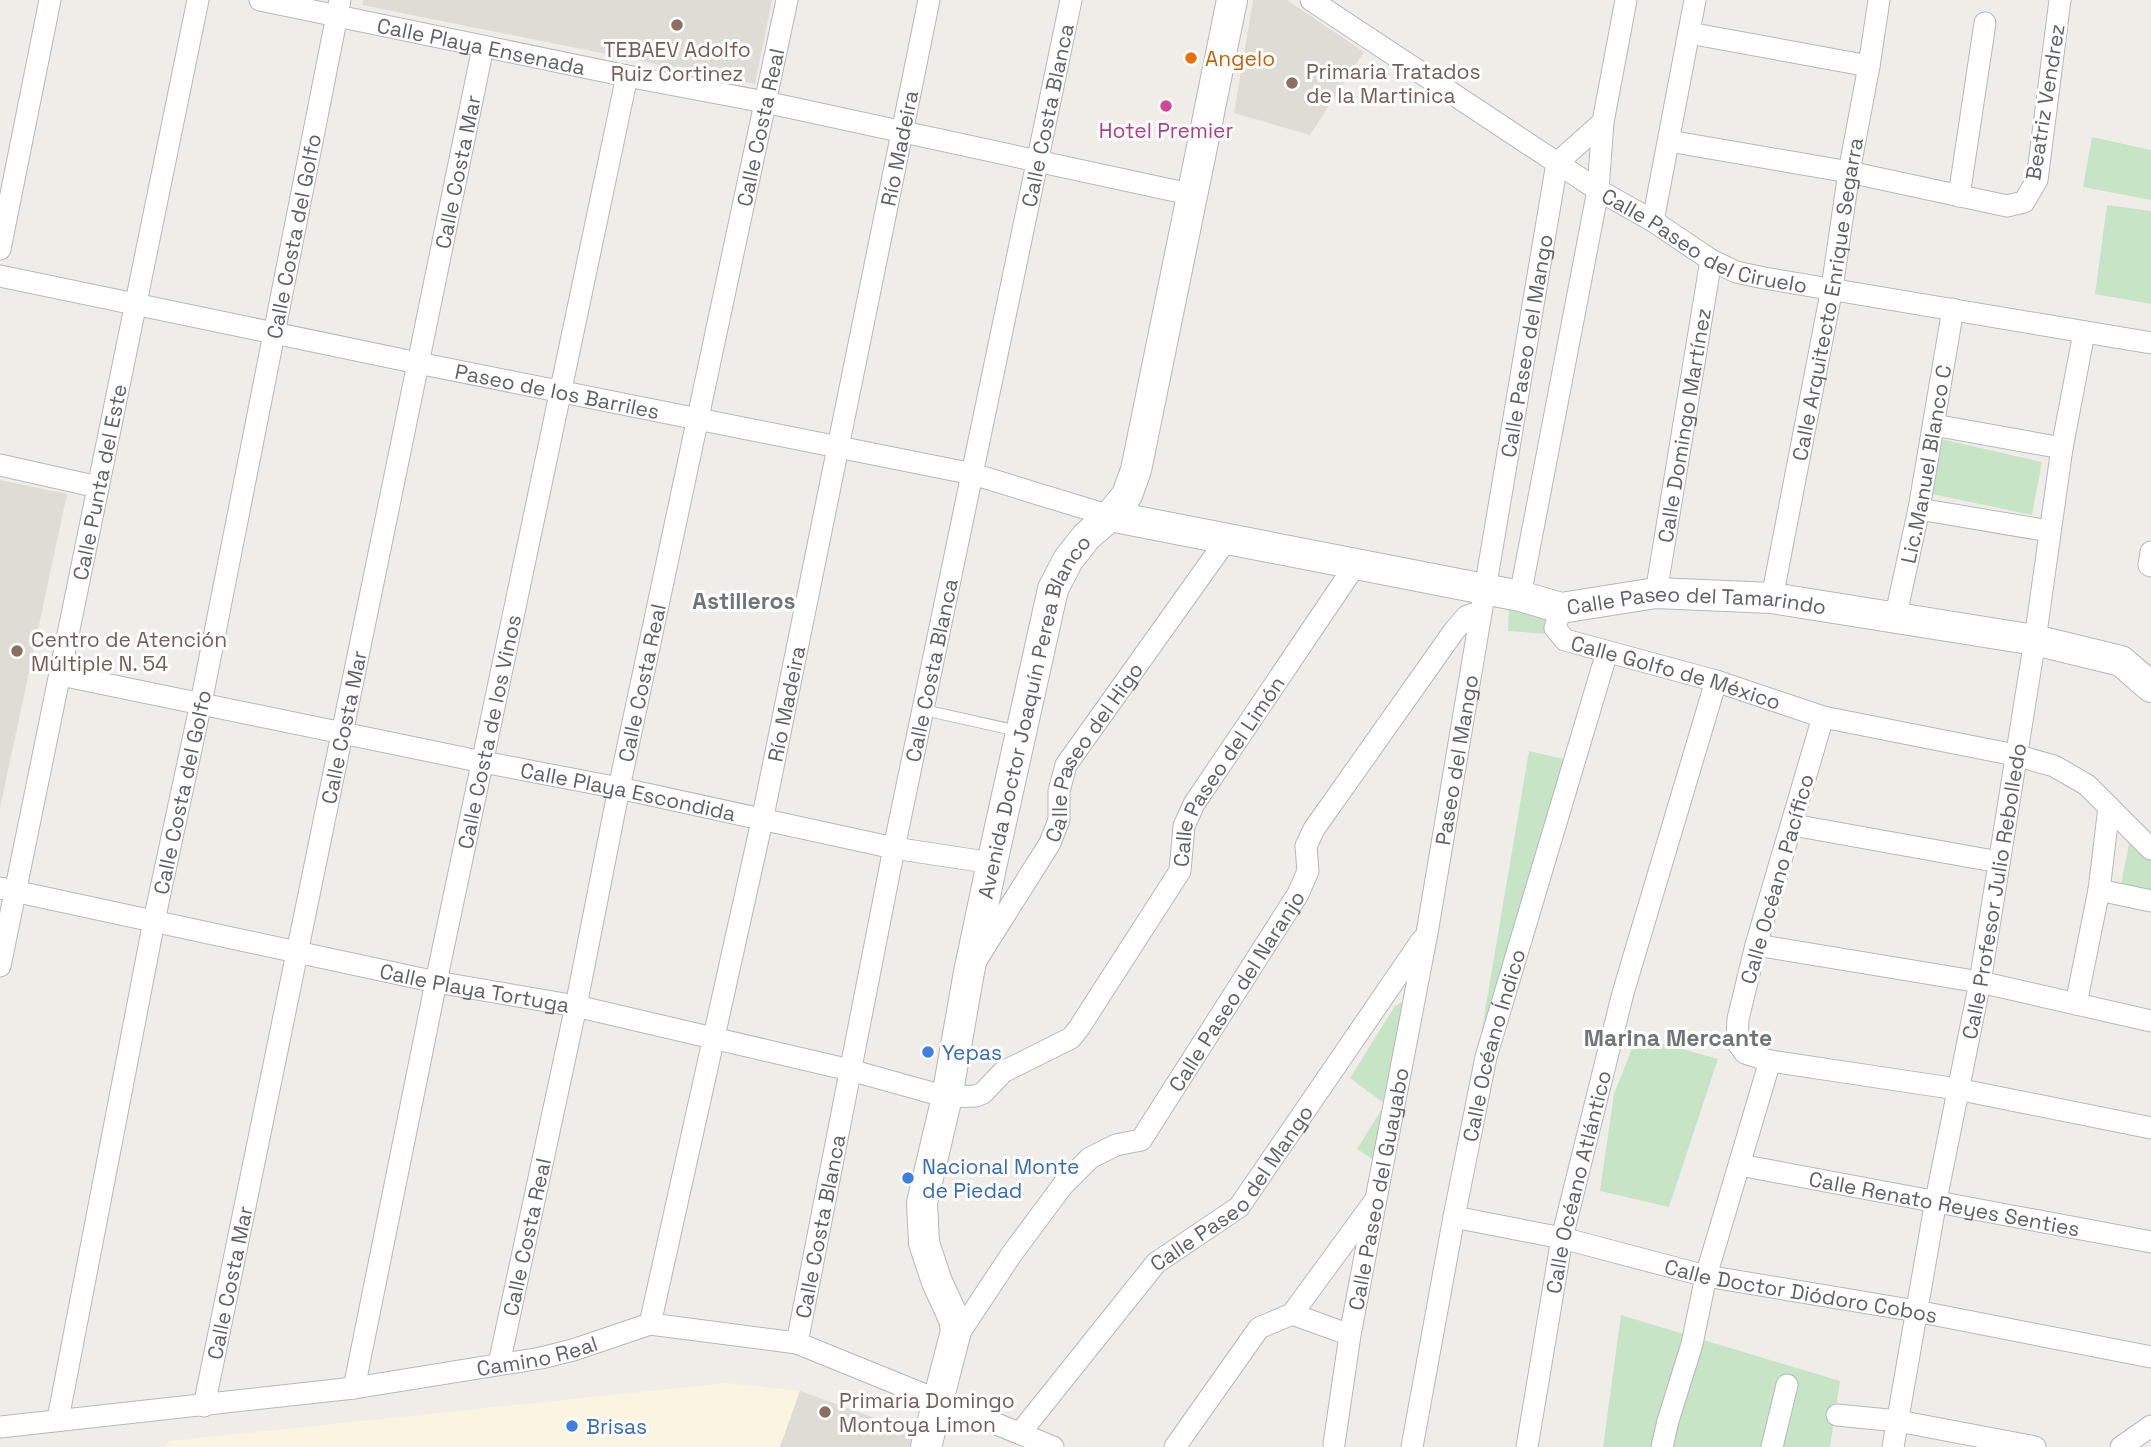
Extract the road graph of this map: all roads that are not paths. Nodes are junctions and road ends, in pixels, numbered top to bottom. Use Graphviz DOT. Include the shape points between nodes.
graph roads {
  1 [pos="50,0"];
  2 [pos="198,0"];
  3 [pos="260,0"];
  4 [pos="787,0"];
  5 [pos="929,0"];
  6 [pos="1072,0"];
  7 [pos="1231,0"];
  8 [pos="1311,0"];
  9 [pos="1626,0"];
  10 [pos="1695,0"];
  11 [pos="1879,0"];
  12 [pos="2060,0"];
  13 [pos="339,8"];
  14 [pos="1338,9"];
  15 [pos="1985,23"];
  16 [pos="1689,33"];
  17 [pos="483,47"];
  18 [pos="1869,66"];
  19 [pos="627,76"];
  20 [pos="765,102"];
  21 [pos="1603,122"];
  22 [pos="900,131"];
  23 [pos="1669,141"];
  24 [pos="1038,160"];
  25 [pos="1558,163"];
  26 [pos="1849,172"];
  27 [pos="1598,190"];
  28 [pos="1194,195"];
  29 [pos="1959,196"];
  30 [pos="1653,221"];
  31 [pos="0,249"];
  32 [pos="1712,260"];
  33 [pos="0,276"];
  34 [pos="1832,288"];
  35 [pos="136,304"];
  36 [pos="1953,309"];
  37 [pos="275,333"];
  38 [pos="2084,333"];
  39 [pos="2151,343"];
  40 [pos="418,363"];
  41 [pos="561,392"];
  42 [pos="698,419"];
  43 [pos="1934,425"];
  44 [pos="837,445"];
  45 [pos="2062,448"];
  46 [pos="0,465"];
  47 [pos="973,474"];
  48 [pos="98,486"];
  49 [pos="1919,509"];
  50 [pos="1110,516"];
  51 [pos="2049,531"];
  52 [pos="1227,539"];
  53 [pos="1356,564"];
  54 [pos="1656,593"];
  55 [pos="1520,596"];
  56 [pos="1772,598"];
  57 [pos="1483,601"];
  58 [pos="1561,608"];
  59 [pos="1895,619"];
  60 [pos="2035,640"];
  61 [pos="1607,652"];
  62 [pos="61,675"];
  63 [pos="1716,681"];
  64 [pos="2151,687"];
  65 [pos="201,703"];
  66 [pos="924,710"];
  67 [pos="1823,717"];
  68 [pos="342,732"];
  69 [pos="1021,732"];
  70 [pos="2015,755"];
  71 [pos="483,762"];
  72 [pos="619,788"];
  73 [pos="2109,807"];
  74 [pos="762,821"];
  75 [pos="1793,825"];
  76 [pos="894,848"];
  77 [pos="2151,849"];
  78 [pos="1999,862"];
  79 [pos="992,863"];
  80 [pos="8,890"];
  81 [pos="2099,890"];
  82 [pos="2151,901"];
  83 [pos="154,921"];
  84 [pos="1427,933"];
  85 [pos="1756,945"];
  86 [pos="296,953"];
  87 [pos="0,966"];
  88 [pos="969,972"];
  89 [pos="436,982"];
  90 [pos="1980,982"];
  91 [pos="2076,1004"];
  92 [pos="576,1006"];
  93 [pos="2151,1021"];
  94 [pos="712,1037"];
  95 [pos="1770,1061"];
  96 [pos="850,1070"];
  97 [pos="1957,1089"];
  98 [pos="947,1097"];
  99 [pos="2151,1128"];
  100 [pos="1740,1165"];
  101 [pos="1377,1197"];
  102 [pos="1936,1200"];
  103 [pos="1454,1217"];
  104 [pos="1562,1238"];
  105 [pos="2151,1242"];
  106 [pos="1706,1276"];
  107 [pos="1916,1311"];
  108 [pos="1292,1314"];
  109 [pos="650,1324"];
  110 [pos="1350,1335"];
  111 [pos="954,1341"];
  112 [pos="797,1343"];
  113 [pos="2151,1357"];
  114 [pos="499,1364"];
  115 [pos="1787,1385"];
  116 [pos="354,1388"];
  117 [pos="939,1402"];
  118 [pos="204,1406"];
  119 [pos="1837,1415"];
  120 [pos="58,1419"];
  121 [pos="1898,1421"];
  122 [pos="2151,1426"];
  123 [pos="0,1427"];
  124 [pos="1020,1433"];
  125 [pos="1334,1444"];
  126 [pos="926,1447"];
  127 [pos="1053,1447"];
  128 [pos="1175,1447"];
  129 [pos="1412,1447"];
  130 [pos="1527,1447"];
  131 [pos="1662,1447"];
  132 [pos="1772,1447"];
  133 [pos="1893,1447"];
  134 [pos="2035,1447"];
  135 [pos="2121,1447"];
  1 -- 31 [label="street"];
  2 -- 35 [label="street, Calle Punta del Este"];
  3 -- 13 [label="street, Calle Playa Ensenada"];
  4 -- 20 [label="street, Calle Costa Real"];
  5 -- 22 [label="street, Río Madeira"];
  6 -- 24 [label="street, Calle Costa Blanca"];
  7 -- 28 [label="main road, Avenida Doctor Joaquín Perea Blanco"];
  8 -- 14 [label="street, Calle Paseo del Ciruelo"];
  9 -- 21 [label="street, Calle Paseo del Mango"];
  10 -- 16 [label="street"];
  11 -- 18 [label="street, Calle Arquitecto Enrique Segarra"];
  12 -- 29 [label="street, Beatriz Vendrez" via="2037,180 2024,202 2007,206"];
  13 -- 17 [label="street, Calle Playa Ensenada"];
  13 -- 37 [label="street, Calle Costa del Golfo"];
  14 -- 25 [label="street, Calle Paseo del Ciruelo"];
  15 -- 29 [label="street"];
  16 -- 18 [label="street"];
  16 -- 23 [label="street"];
  17 -- 19 [label="street, Calle Playa Ensenada"];
  17 -- 40 [label="street, Calle Costa Mar"];
  18 -- 26 [label="street, Calle Arquitecto Enrique Segarra"];
  19 -- 20 [label="street, Calle Playa Ensenada"];
  19 -- 41 [label="street, Calle Costa de los Vinos"];
  20 -- 22 [label="street, Calle Playa Ensenada"];
  20 -- 42 [label="street, Calle Costa Real"];
  21 -- 25 [label="street"];
  21 -- 27 [label="street, Calle Paseo del Mango"];
  22 -- 24 [label="street, Calle Playa Ensenada"];
  22 -- 44 [label="street, Río Madeira"];
  23 -- 26 [label="street"];
  23 -- 30 [label="street"];
  24 -- 28 [label="street, Calle Playa Ensenada"];
  24 -- 47 [label="street, Calle Costa Blanca"];
  25 -- 27 [label="street, Calle Paseo del Ciruelo"];
  25 -- 57 [label="street, Calle Paseo del Mango"];
  26 -- 29 [label="street"];
  26 -- 34 [label="street, Calle Arquitecto Enrique Segarra"];
  27 -- 30 [label="street, Calle Paseo del Ciruelo"];
  27 -- 55 [label="street, Calle Paseo del Mango"];
  28 -- 50 [label="main road, Avenida Doctor Joaquín Perea Blanco" via="1136,470 1126,495"];
  30 -- 32 [label="street, Calle Paseo del Ciruelo"];
  32 -- 34 [label="street, Calle Paseo del Ciruelo" via="1764,278"];
  32 -- 54 [label="street, Calle Domingo Martínez"];
  33 -- 35 [label="street, Paseo de los Barriles"];
  34 -- 36 [label="street, Calle Paseo del Ciruelo"];
  34 -- 56 [label="street, Calle Arquitecto Enrique Segarra"];
  35 -- 37 [label="street, Paseo de los Barriles"];
  35 -- 48 [label="street, Calle Punta del Este"];
  36 -- 38 [label="street, Calle Paseo del Ciruelo"];
  36 -- 43 [label="street, Lic.Manuel Blanco C"];
  37 -- 40 [label="street, Paseo de los Barriles"];
  37 -- 65 [label="street, Calle Costa del Golfo"];
  38 -- 39 [label="street, Calle Paseo del Ciruelo"];
  38 -- 45 [label="street, Calle Profesor Julio Rebolledo"];
  40 -- 41 [label="street, Paseo de los Barriles"];
  40 -- 68 [label="street, Calle Costa Mar"];
  41 -- 42 [label="street, Paseo de los Barriles"];
  41 -- 71 [label="street, Calle Costa de los Vinos"];
  42 -- 44 [label="street, Paseo de los Barriles"];
  42 -- 72 [label="street, Calle Costa Real"];
  43 -- 45 [label="street"];
  43 -- 49 [label="street, Lic.Manuel Blanco C"];
  44 -- 47 [label="street, Paseo de los Barriles"];
  44 -- 74 [label="street, Río Madeira"];
  45 -- 51 [label="street, Calle Profesor Julio Rebolledo"];
  46 -- 48 [label="street"];
  47 -- 50 [label="street, Paseo de los Barriles"];
  47 -- 66 [label="street, Calle Costa Blanca"];
  48 -- 62 [label="street, Calle Punta del Este"];
  49 -- 51 [label="street"];
  49 -- 59 [label="street, Lic.Manuel Blanco C"];
  50 -- 52 [label="main road, Calle Paseo del Tamarindo"];
  50 -- 69 [label="main road, Avenida Doctor Joaquín Perea Blanco" via="1068,560 1053,589"];
  51 -- 60 [label="street, Calle Profesor Julio Rebolledo"];
  52 -- 53 [label="main road, Calle Paseo del Tamarindo"];
  52 -- 88 [label="street, Calle Paseo del Higo" via="1066,765 1059,791 1059,820 1050,843"];
  53 -- 57 [label="main road, Calle Paseo del Tamarindo"];
  53 -- 98 [label="street, Calle Paseo del Limón" via="1194,804 1184,826 1181,871 1079,1028 1071,1038 1003,1072 983,1093"];
  54 -- 56 [label="main road, Calle Paseo del Tamarindo"];
  54 -- 58 [label="main road, Calle Paseo del Tamarindo"];
  55 -- 57 [label="main road, Calle Paseo del Tamarindo"];
  55 -- 58 [label="main road, Calle Paseo del Tamarindo"];
  56 -- 59 [label="main road, Calle Paseo del Tamarindo"];
  57 -- 84 [label="street, Paseo del Mango"];
  57 -- 111 [label="street, Calle Paseo del Naranjo" via="1454,631 1314,829 1306,846 1308,871 1298,894 1141,1140 1116,1145 1090,1158 1063,1185"];
  58 -- 61 [label="street, Calle Golfo de México" via="1555,628 1565,640"];
  59 -- 60 [label="main road, Calle Paseo del Tamarindo"];
  60 -- 64 [label="main road, Calle Paseo del Tamarindo" via="2121,661"];
  60 -- 70 [label="street, Calle Profesor Julio Rebolledo"];
  61 -- 63 [label="street, Calle Golfo de México"];
  61 -- 103 [label="street, Calle Océano Índico" via="1486,1058"];
  62 -- 65 [label="street, Calle Playa Escondida"];
  62 -- 80 [label="street, Calle Punta del Este"];
  63 -- 67 [label="street, Calle Golfo de México"];
  63 -- 104 [label="street, Calle Océano Atlántico" via="1623,993"];
  65 -- 68 [label="street, Calle Playa Escondida"];
  65 -- 83 [label="street, Calle Costa del Golfo"];
  66 -- 69 [label="lane"];
  66 -- 76 [label="street, Calle Costa Blanca"];
  67 -- 70 [label="street, Calle Golfo de México"];
  67 -- 75 [label="street, Calle Océano Pacífico"];
  68 -- 71 [label="street, Calle Playa Escondida"];
  68 -- 86 [label="street, Calle Costa Mar"];
  69 -- 79 [label="main road, Avenida Doctor Joaquín Perea Blanco"];
  70 -- 73 [label="street, Calle Golfo de México" via="2054,766 2087,785"];
  70 -- 78 [label="street, Calle Profesor Julio Rebolledo"];
  71 -- 72 [label="street, Calle Playa Escondida"];
  71 -- 89 [label="street, Calle Costa de los Vinos"];
  72 -- 74 [label="street, Calle Playa Escondida"];
  72 -- 92 [label="street, Calle Costa Real"];
  73 -- 77 [label="street, Calle Golfo de México"];
  73 -- 81 [label="street"];
  74 -- 76 [label="street, Calle Playa Escondida"];
  74 -- 94 [label="street, Río Madeira"];
  75 -- 78 [label="street"];
  75 -- 85 [label="street, Calle Océano Pacífico"];
  76 -- 79 [label="street, Calle Playa Escondida"];
  76 -- 96 [label="street, Calle Costa Blanca"];
  78 -- 90 [label="street, Calle Profesor Julio Rebolledo"];
  79 -- 88 [label="main road, Avenida Doctor Joaquín Perea Blanco"];
  80 -- 83 [label="street, Calle Playa Tortuga"];
  80 -- 87 [label="street, Calle Punta del Este"];
  81 -- 82 [label="street"];
  81 -- 91 [label="street"];
  83 -- 86 [label="street, Calle Playa Tortuga"];
  83 -- 120 [label="street, Calle Costa del Golfo"];
  84 -- 101 [label="street, Calle Paseo del Guayabo"];
  84 -- 124 [label="street, Calle Paseo del Mango" via="1239,1207 1156,1263"];
  85 -- 90 [label="street"];
  85 -- 95 [label="street, Calle Océano Pacífico" via="1735,1032 1745,1053"];
  86 -- 89 [label="street, Calle Playa Tortuga"];
  86 -- 118 [label="street, Calle Costa Mar"];
  88 -- 98 [label="main road, Avenida Doctor Joaquín Perea Blanco"];
  89 -- 92 [label="street, Calle Playa Tortuga"];
  89 -- 116 [label="street, Calle Costa de los Vinos"];
  90 -- 91 [label="street"];
  90 -- 97 [label="street, Calle Profesor Julio Rebolledo"];
  91 -- 93 [label="street"];
  92 -- 94 [label="street, Calle Playa Tortuga"];
  92 -- 114 [label="street, Calle Costa Real"];
  94 -- 96 [label="street, Calle Playa Tortuga"];
  94 -- 109 [label="street, Río Madeira"];
  95 -- 97 [label="street"];
  95 -- 100 [label="street"];
  96 -- 98 [label="street, Calle Playa Tortuga"];
  96 -- 112 [label="street, Calle Costa Blanca"];
  97 -- 99 [label="street"];
  97 -- 102 [label="street, Calle Profesor Julio Rebolledo"];
  98 -- 111 [label="main road, Avenida Doctor Joaquín Perea Blanco" via="922,1203 922,1222 930,1263 954,1319"];
  100 -- 102 [label="street, Calle Renato Reyes Senties"];
  100 -- 106 [label="street"];
  101 -- 108 [label="street"];
  101 -- 110 [label="street, Calle Paseo del Guayabo"];
  102 -- 105 [label="street, Calle Renato Reyes Senties"];
  102 -- 107 [label="street, Calle Profesor Julio Rebolledo"];
  103 -- 104 [label="street, Calle Doctor Diódoro Cobos"];
  103 -- 129 [label="street, Calle Océano Índico"];
  104 -- 106 [label="street, Calle Doctor Diódoro Cobos"];
  104 -- 130 [label="street, Calle Océano Atlántico"];
  106 -- 107 [label="street, Calle Doctor Diódoro Cobos"];
  106 -- 131 [label="street"];
  107 -- 113 [label="street, Calle Doctor Diódoro Cobos"];
  107 -- 121 [label="street, Calle Profesor Julio Rebolledo"];
  108 -- 110 [label="street"];
  108 -- 128 [label="street" via="1259,1328"];
  109 -- 112 [label="street, Camino Real"];
  109 -- 114 [label="street, Camino Real" via="573,1350"];
  110 -- 125 [label="street, Calle Paseo del Guayabo"];
  111 -- 117 [label="main road, Avenida Doctor Joaquín Perea Blanco"];
  112 -- 117 [label="street, Camino Real"];
  114 -- 116 [label="street, Camino Real"];
  115 -- 132 [label="street"];
  116 -- 118 [label="street, Camino Real"];
  117 -- 124 [label="street, Camino Real"];
  117 -- 126 [label="main road, Avenida Doctor Joaquín Perea Blanco"];
  118 -- 120 [label="street, Camino Real"];
  119 -- 121 [label="street"];
  120 -- 123 [label="street, Camino Real"];
  121 -- 133 [label="street, Calle Profesor Julio Rebolledo"];
  121 -- 134 [label="street"];
  122 -- 135 [label="street"];
  124 -- 127 [label="street, Camino Real"];
}
